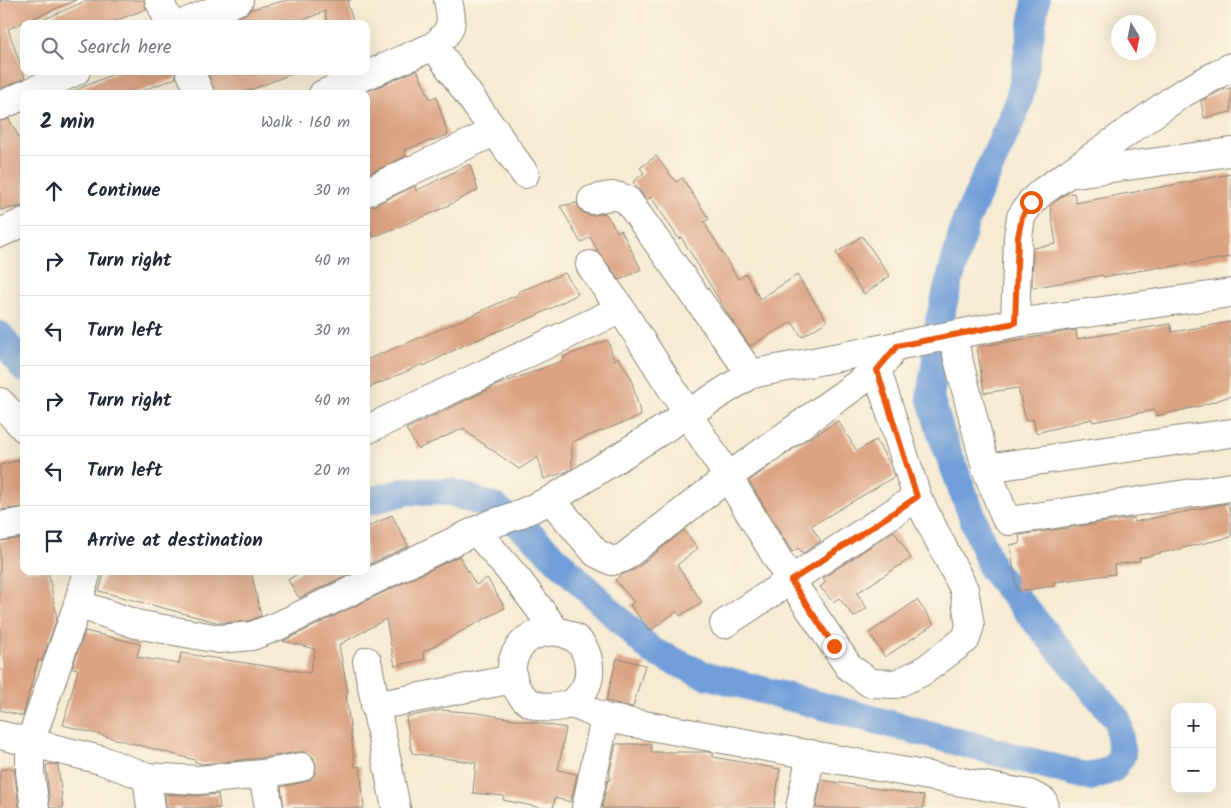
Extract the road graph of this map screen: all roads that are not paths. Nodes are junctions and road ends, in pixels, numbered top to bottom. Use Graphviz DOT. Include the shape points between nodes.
graph roads {
  1 [pos="159,0"];
  2 [pos="239,0"];
  3 [pos="448,0"];
  4 [pos="168,20"];
  5 [pos="192,20"];
  6 [pos="434,46"];
  7 [pos="1231,67"];
  8 [pos="370,74"];
  9 [pos="67,75"];
  10 [pos="192,75"];
  11 [pos="367,75"];
  12 [pos="34,90"];
  13 [pos="198,90"];
  14 [pos="332,90"];
  15 [pos="20,96"];
  16 [pos="0,106"];
  17 [pos="496,131"];
  18 [pos="1231,152"];
  19 [pos="525,174"];
  20 [pos="1068,174"];
  21 [pos="370,190"];
  22 [pos="592,200"];
  23 [pos="20,224"];
  24 [pos="0,233"];
  25 [pos="590,265"];
  26 [pos="1231,293"];
  27 [pos="621,309"];
  28 [pos="1015,323"];
  29 [pos="946,336"];
  30 [pos="905,344"];
  31 [pos="877,370"];
  32 [pos="751,374"];
  33 [pos="2,405"];
  34 [pos="688,414"];
  35 [pos="20,424"];
  36 [pos="370,428"];
  37 [pos="1231,433"];
  38 [pos="986,468"];
  39 [pos="728,477"];
  40 [pos="1231,487"];
  41 [pos="917,497"];
  42 [pos="551,500"];
  43 [pos="20,523"];
  44 [pos="0,526"];
  45 [pos="482,528"];
  46 [pos="86,575"];
  47 [pos="791,581"];
  48 [pos="78,604"];
  49 [pos="724,624"];
  50 [pos="556,631"];
  51 [pos="367,661"];
  52 [pos="513,680"];
  53 [pos="572,704"];
  54 [pos="375,706"];
  55 [pos="605,718"];
  56 [pos="0,736"];
  57 [pos="30,743"];
  58 [pos="811,754"];
  59 [pos="301,767"];
  60 [pos="263,774"];
  61 [pos="148,777"];
  62 [pos="35,808"];
  63 [pos="151,808"];
  64 [pos="269,808"];
  65 [pos="396,808"];
  66 [pos="586,808"];
  67 [pos="800,808"];
  68 [pos="1044,808"];
  1 -- 4 [label="street"];
  2 -- 5 [label="street"];
  3 -- 6 [label="street" via="452,21 446,35"];
  6 -- 8 [label="street"];
  6 -- 17 [label="street"];
  7 -- 20 [label="street" via="1182,94"];
  9 -- 12 [label="street"];
  10 -- 13 [label="street"];
  11 -- 14 [label="street"];
  15 -- 16 [label="street"];
  17 -- 19 [label="street"];
  17 -- 21 [label="street"];
  18 -- 20 [label="street"];
  20 -- 28 [label="street" via="1031,202 1022,217 1018,237"];
  22 -- 32 [label="street" via="614,195 628,201"];
  23 -- 24 [label="street"];
  25 -- 27 [label="street"];
  26 -- 28 [label="street"];
  27 -- 34 [label="street"];
  27 -- 36 [label="street"];
  28 -- 29 [label="street"];
  29 -- 30 [label="street"];
  29 -- 38 [label="street"];
  30 -- 31 [label="street"];
  30 -- 32 [label="street"];
  31 -- 39 [label="street"];
  31 -- 41 [label="street"];
  32 -- 34 [label="street"];
  33 -- 35 [label="street"];
  34 -- 39 [label="street"];
  34 -- 42 [label="street"];
  37 -- 38 [label="street"];
  38 -- 40 [label="street" via="1009,520"];
  39 -- 42 [label="street" via="623,558 612,561 596,552"];
  39 -- 47 [label="street"];
  41 -- 47 [label="street"];
  41 -- 47 [label="street" via="964,589 970,625 966,639 922,672 896,684 870,683 849,667"];
  42 -- 45 [label="street"];
  43 -- 44 [label="street"];
  45 -- 48 [label="street" via="252,636 220,639 160,629"];
  45 -- 50 [label="street"];
  46 -- 48 [label="street"];
  47 -- 49 [label="street"];
  48 -- 57 [label="street"];
  50 -- 52 [label="street" via="532,636 522,645 515,654"];
  50 -- 53 [label="street" via="571,636 582,647 588,660 590,675 585,690"];
  51 -- 54 [label="street"];
  52 -- 53 [label="street" via="526,700 539,707"];
  52 -- 54 [label="street"];
  53 -- 55 [label="street"];
  54 -- 65 [label="street"];
  55 -- 58 [label="street"];
  55 -- 66 [label="street"];
  56 -- 57 [label="street"];
  57 -- 61 [label="street" via="101,760"];
  57 -- 62 [label="street"];
  58 -- 67 [label="street"];
  58 -- 68 [label="street" via="1029,794 1043,801"];
  59 -- 60 [label="street"];
  60 -- 61 [label="street" via="198,780"];
  60 -- 64 [label="street"];
  61 -- 63 [label="street"];
}
